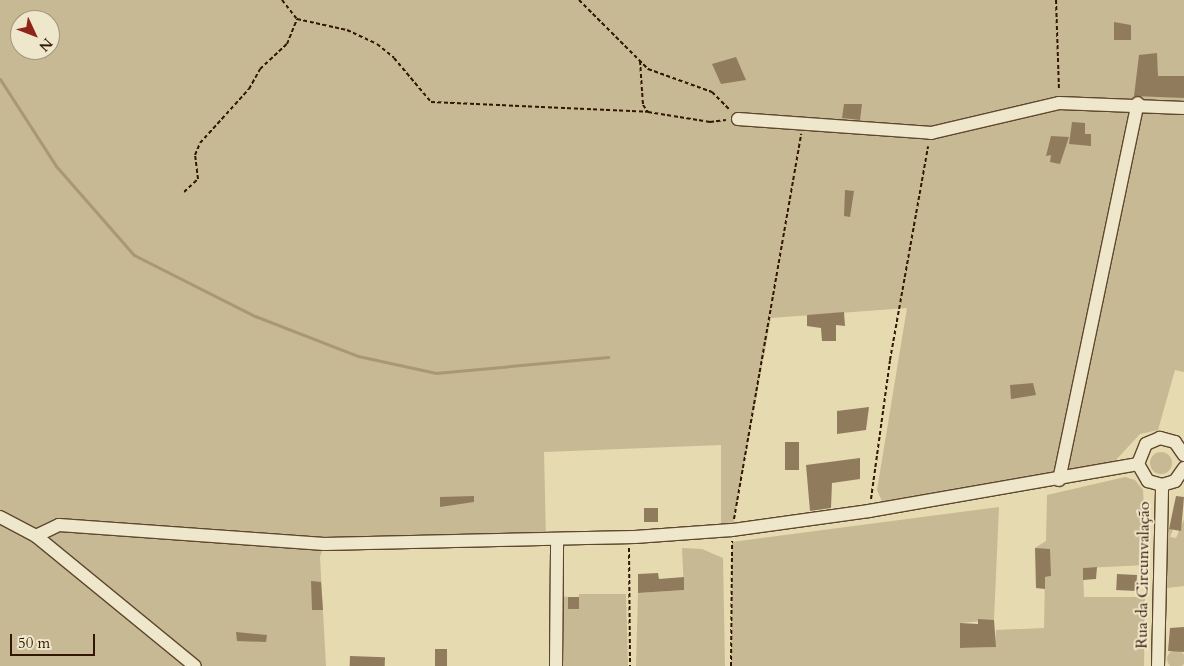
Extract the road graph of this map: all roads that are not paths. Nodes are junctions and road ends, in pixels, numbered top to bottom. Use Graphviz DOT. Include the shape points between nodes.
graph roads {
  1 [pos="1138,103"];
  2 [pos="1184,108"];
  3 [pos="738,119"];
  4 [pos="1184,455"];
  5 [pos="1138,464"];
  6 [pos="1184,468"];
  7 [pos="1059,480"];
  8 [pos="1162,485"];
  9 [pos="0,517"];
  10 [pos="36,536"];
  11 [pos="557,539"];
  12 [pos="195,666"];
  13 [pos="556,666"];
  14 [pos="1158,666"];
  1 -- 2 [label="street"];
  1 -- 3 [label="street" via="1060,103 930,133"];
  1 -- 7 [label="street"];
  4 -- 5 [label="street" via="1175,442 1160,438 1146,444"];
  5 -- 7 [label="street"];
  5 -- 8 [label="street" via="1143,477"];
  6 -- 8 [label="street" via="1175,481"];
  7 -- 11 [label="street" via="732,530 629,538"];
  8 -- 14 [label="street, Rua da Circunvalação"];
  9 -- 10 [label="street"];
  10 -- 11 [label="street" via="59,525 324,544"];
  10 -- 12 [label="street"];
  11 -- 13 [label="street"];
}
